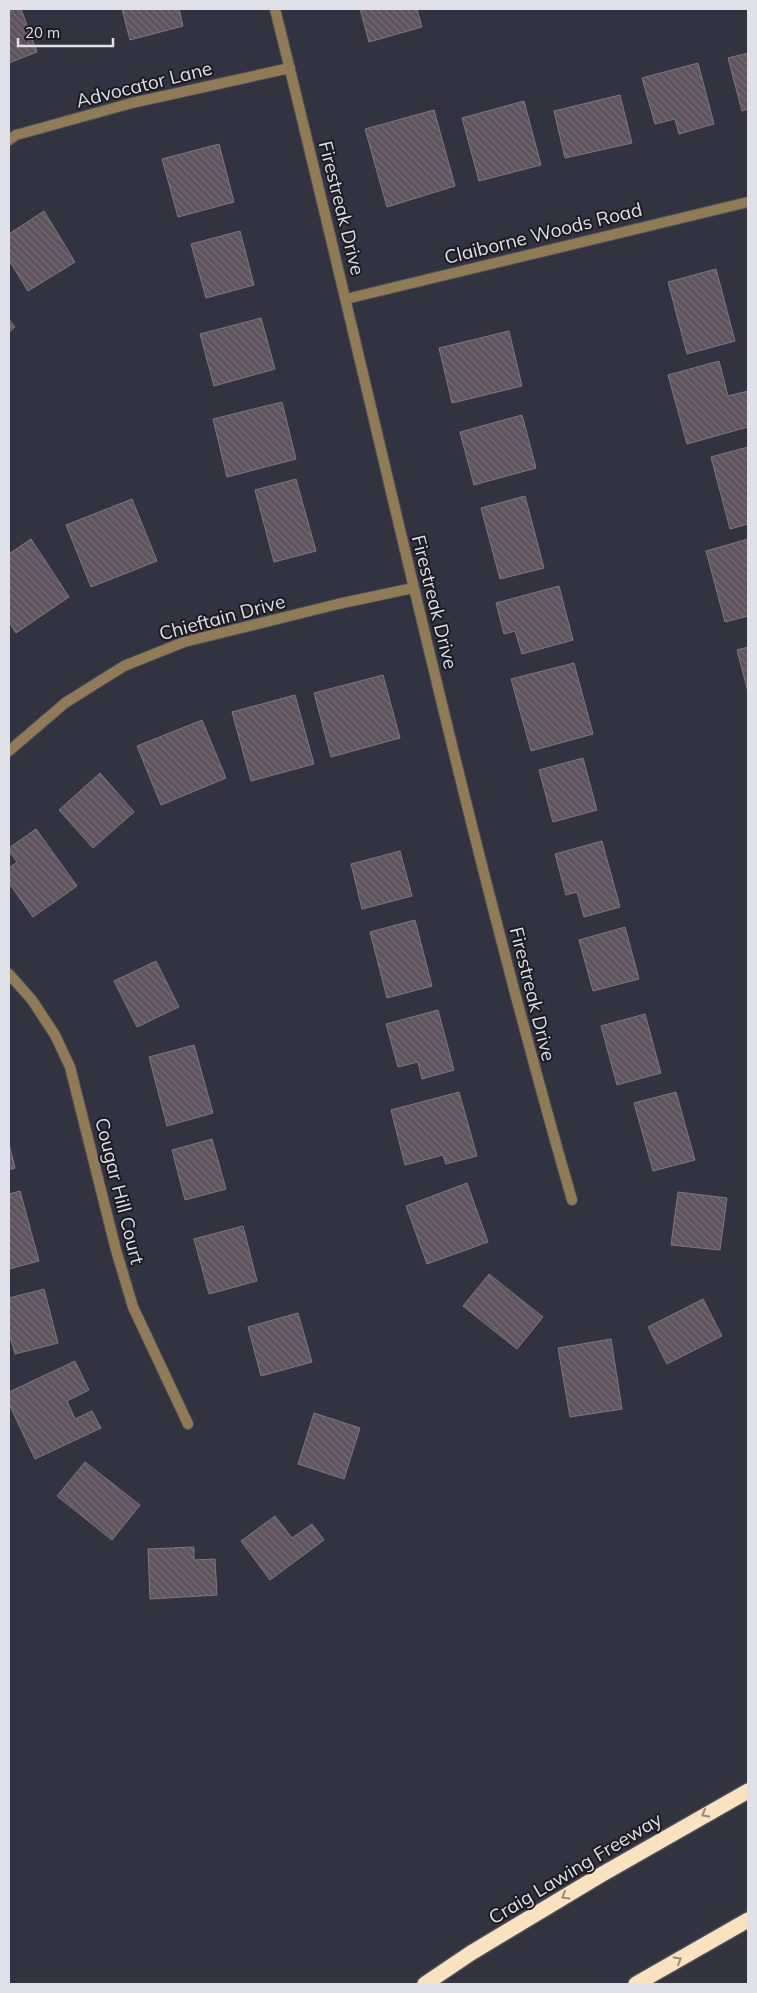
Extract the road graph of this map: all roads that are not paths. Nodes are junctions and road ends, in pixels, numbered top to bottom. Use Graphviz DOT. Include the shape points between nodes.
graph roads {
  1 [pos="275,9"];
  2 [pos="290,68"];
  3 [pos="9,140"];
  4 [pos="748,202"];
  5 [pos="346,299"];
  6 [pos="413,588"];
  7 [pos="9,751"];
  8 [pos="9,974"];
  9 [pos="572,1200"];
  10 [pos="188,1424"];
  11 [pos="748,1791"];
  12 [pos="748,1920"];
  13 [pos="425,1984"];
  14 [pos="636,1984"];
  1 -- 2 [label="street, Firestreak Drive"];
  2 -- 3 [label="street, Advocator Lane" via="132,103 16,135"];
  2 -- 5 [label="street, Firestreak Drive"];
  4 -- 5 [label="street, Claiborne Woods Road"];
  5 -- 6 [label="street, Firestreak Drive"];
  6 -- 7 [label="street, Chieftain Drive" via="184,642 124,666 65,703"];
  6 -- 9 [label="street, Firestreak Drive" via="533,1066"];
  8 -- 10 [label="street, Cougar Hill Court" via="32,1000 70,1067 133,1307"];
  11 -- 13 [label="highway, Craig Lawing Freeway, one-way" via="599,1876"];
  14 -- 12 [label="highway, one-way"];
}
